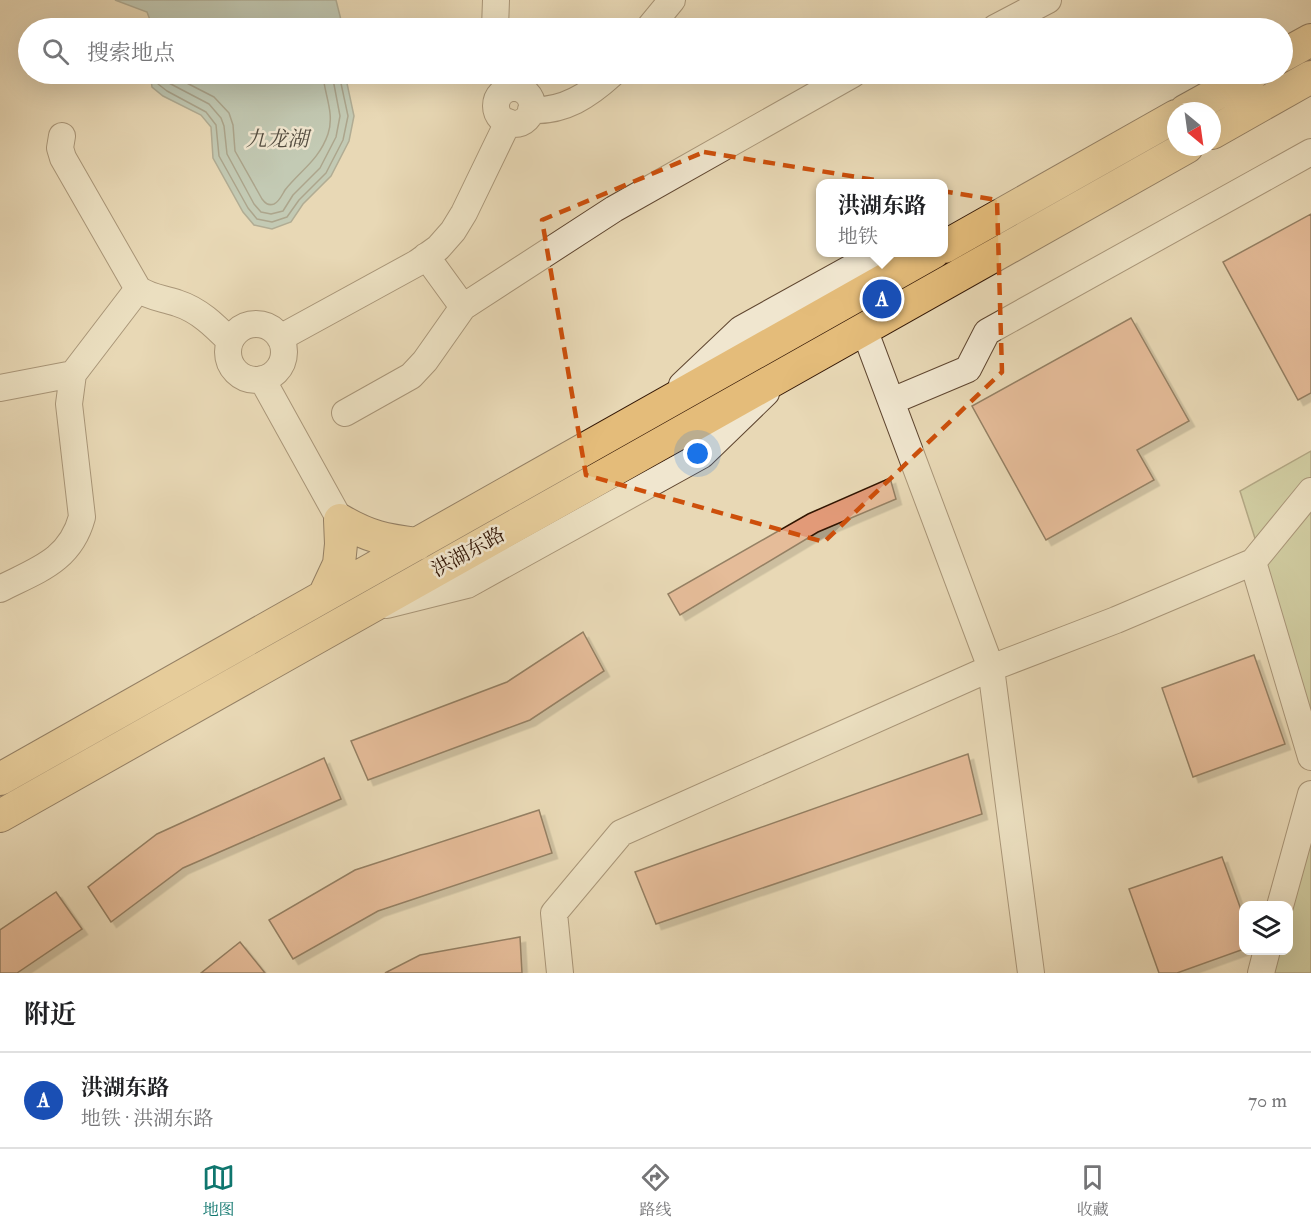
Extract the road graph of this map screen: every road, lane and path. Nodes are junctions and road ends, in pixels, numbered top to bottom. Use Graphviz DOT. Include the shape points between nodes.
graph roads {
  1 [pos="496,0"];
  2 [pos="672,0"];
  3 [pos="1048,0"];
  4 [pos="495,18"];
  5 [pos="657,18"];
  6 [pos="1014,18"];
  7 [pos="1311,40"];
  8 [pos="1293,50"];
  9 [pos="1311,77"];
  10 [pos="504,84"];
  11 [pos="509,84"];
  12 [pos="600,84"];
  13 [pos="835,84"];
  14 [pos="1234,84"];
  15 [pos="1201,102"];
  16 [pos="531,110"];
  17 [pos="1167,121"];
  18 [pos="508,122"];
  19 [pos="1221,128"];
  20 [pos="62,136"];
  21 [pos="1311,152"];
  22 [pos="1171,156"];
  23 [pos="993,220"];
  24 [pos="948,230"];
  25 [pos="948,245"];
  26 [pos="426,256"];
  27 [pos="871,257"];
  28 [pos="925,257"];
  29 [pos="138,289"];
  30 [pos="464,307"];
  31 [pos="864,329"];
  32 [pos="280,338"];
  33 [pos="230,341"];
  34 [pos="73,374"];
  35 [pos="262,379"];
  36 [pos="0,388"];
  37 [pos="892,401"];
  38 [pos="656,410"];
  39 [pos="345,413"];
  40 [pos="1311,490"];
  41 [pos="340,520"];
  42 [pos="417,544"];
  43 [pos="1253,561"];
  44 [pos="0,589"];
  45 [pos="324,597"];
  46 [pos="991,668"];
  47 [pos="1311,757"];
  48 [pos="0,779"];
  49 [pos="1311,795"];
  50 [pos="0,816"];
  51 [pos="1281,901"];
  52 [pos="1266,955"];
  53 [pos="560,973"];
  54 [pos="1031,973"];
  55 [pos="1261,973"];
  1 -- 4 [label="street"];
  2 -- 5 [label="street"];
  3 -- 6 [label="street"];
  7 -- 8 [label="main road"];
  9 -- 19 [label="main road"];
  10 -- 18 [label="street" via="497,110"];
  11 -- 16 [label="street" via="527,94"];
  12 -- 16 [label="street" via="581,99 562,107"];
  13 -- 30 [label="street" via="614,209"];
  14 -- 15 [label="main road"];
  16 -- 18 [label="street" via="520,122"];
  17 -- 23 [label="main road"];
  18 -- 26 [label="street" via="453,231"];
  20 -- 29 [label="street" via="63,158"];
  21 -- 37 [label="street" via="987,332 968,369"];
  22 -- 31 [label="main road, 洪湖东路"];
  23 -- 24 [label="street"];
  23 -- 25 [label="main road"];
  26 -- 30 [label="street"];
  26 -- 32 [label="street"];
  27 -- 38 [label="street" via="741,329"];
  28 -- 38 [label="main road, 洪湖东路"];
  29 -- 33 [label="street" via="200,313"];
  29 -- 34 [label="street"];
  30 -- 39 [label="street" via="411,376"];
  31 -- 37 [label="street"];
  31 -- 50 [label="main road, 洪湖东路"];
  32 -- 33 [label="street" via="270,327 252,324 235,333"];
  32 -- 35 [label="street" via="284,350 280,368"];
  33 -- 35 [label="street" via="232,368 247,379"];
  34 -- 36 [label="street"];
  34 -- 44 [label="street" via="69,404 82,516 78,534 51,563"];
  35 -- 41 [label="street"];
  37 -- 46 [label="street"];
  38 -- 42 [label="main road, 洪湖东路"];
  40 -- 43 [label="street"];
  41 -- 42 [label="main road" via="381,540"];
  41 -- 45 [label="main road" via="339,564"];
  42 -- 45 [label="main road, 洪湖东路"];
  43 -- 46 [label="street"];
  43 -- 47 [label="street"];
  45 -- 48 [label="main road, 洪湖东路"];
  46 -- 53 [label="street" via="621,833 554,913"];
  46 -- 54 [label="street"];
  49 -- 51 [label="street"];
  52 -- 55 [label="street"];
}
